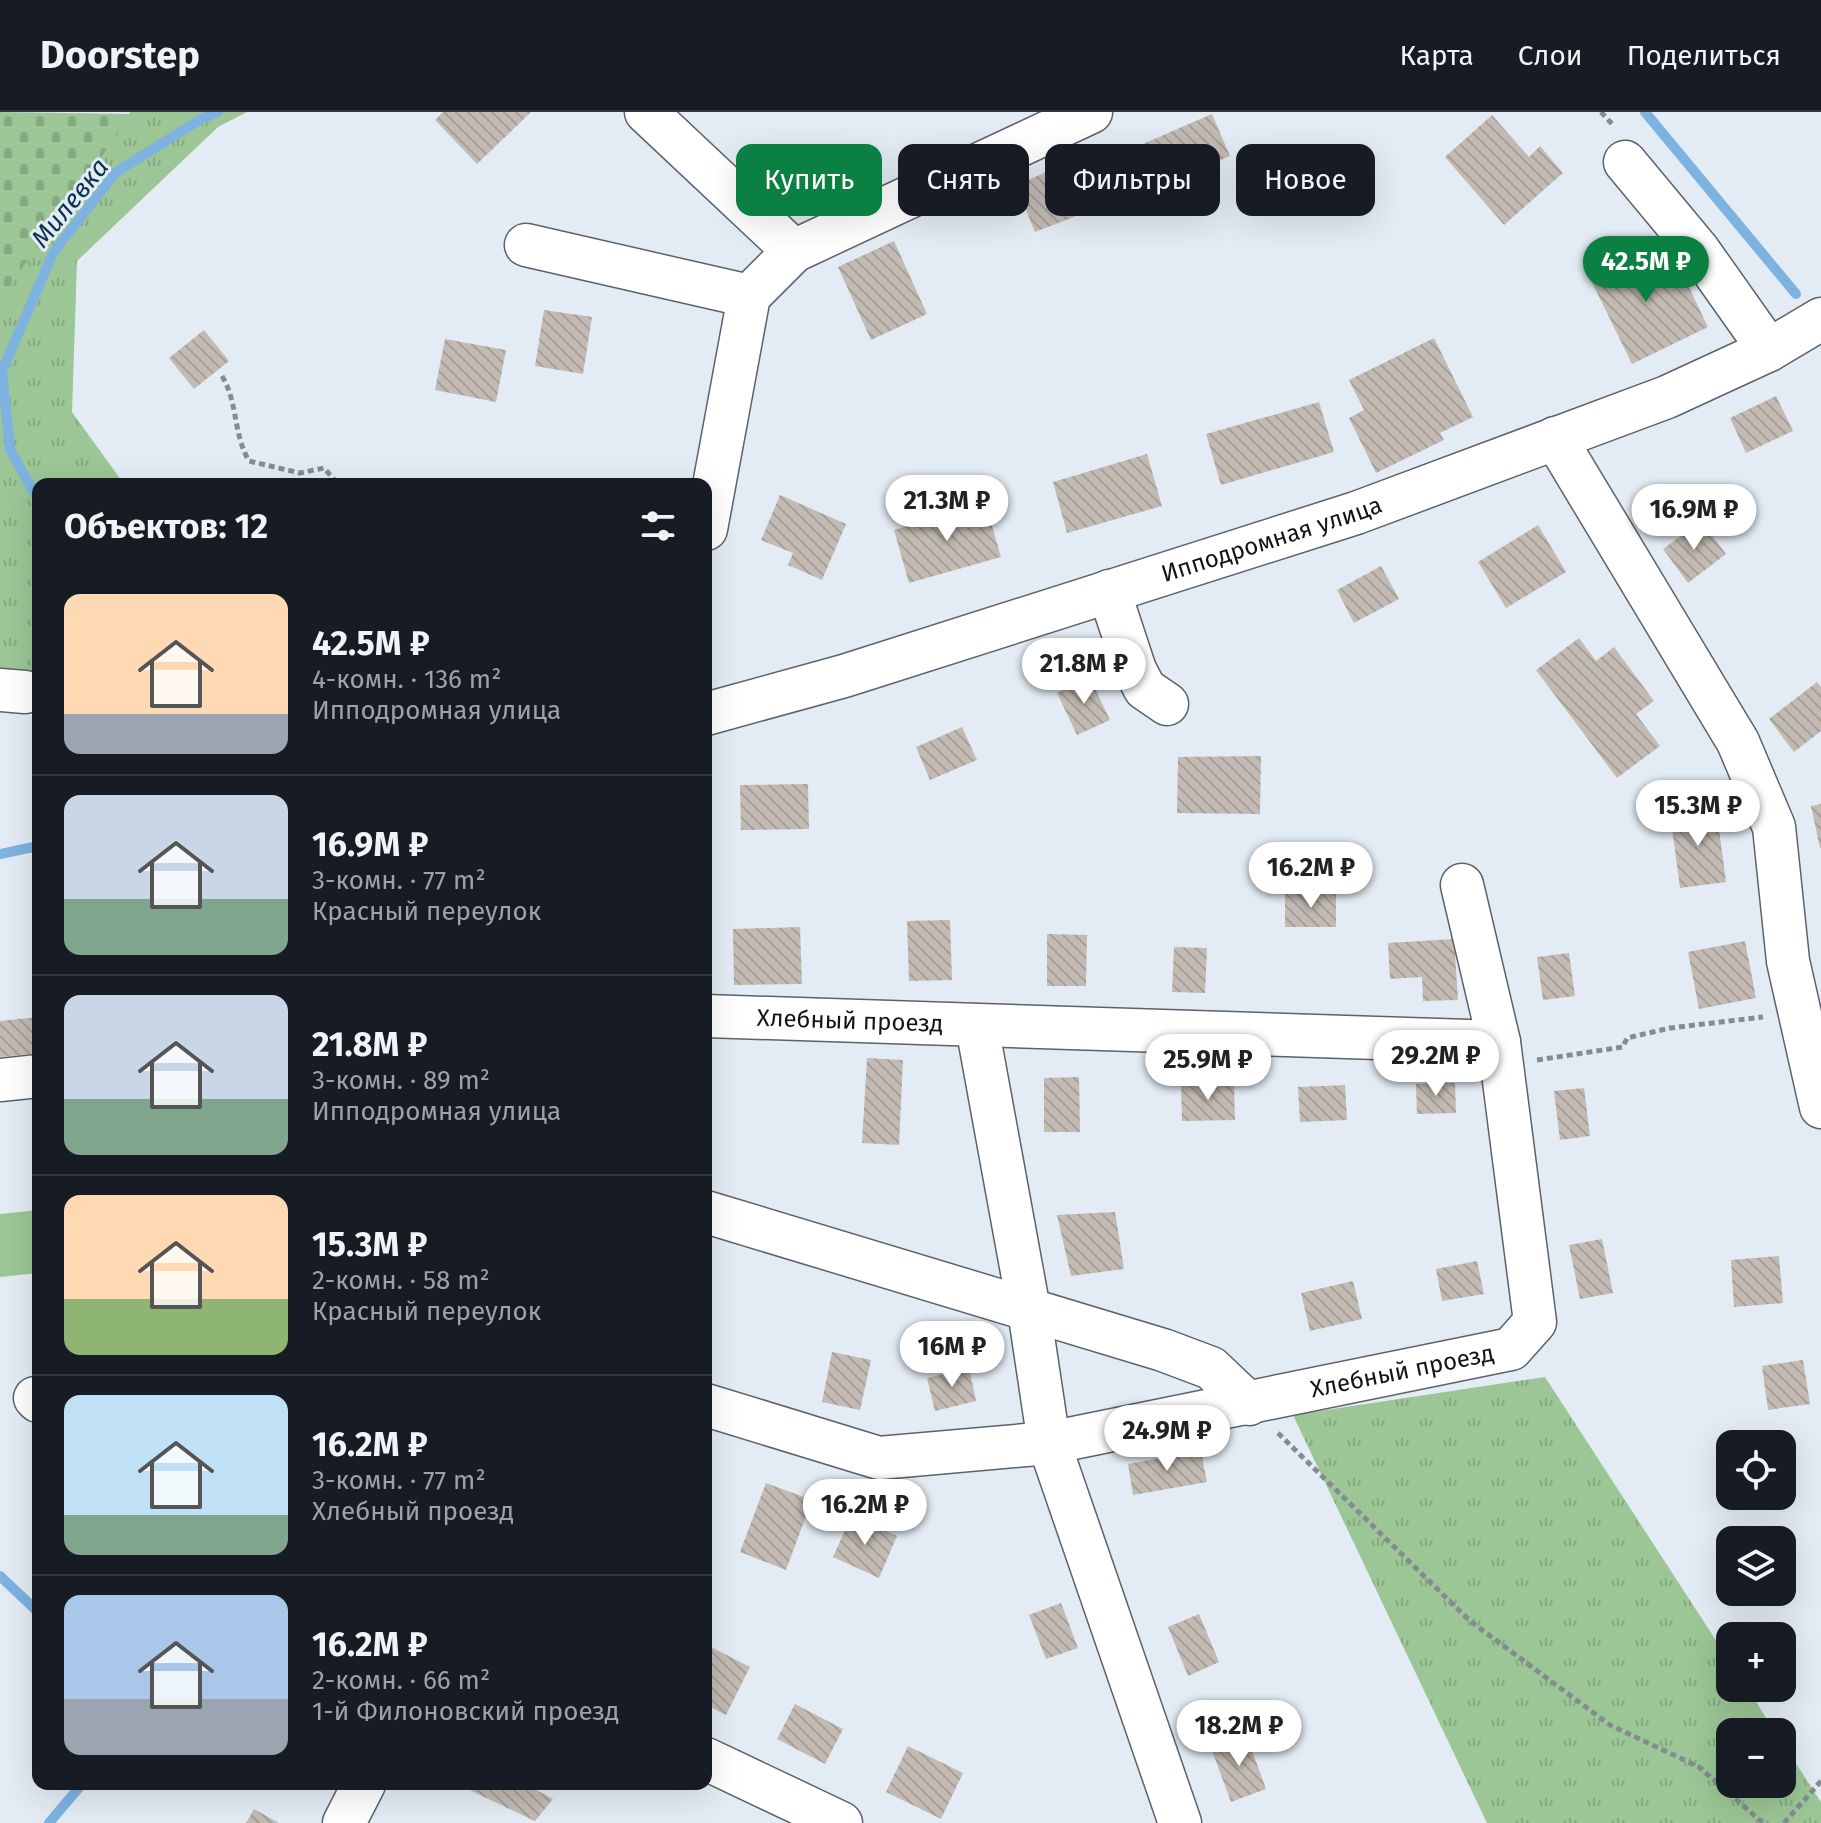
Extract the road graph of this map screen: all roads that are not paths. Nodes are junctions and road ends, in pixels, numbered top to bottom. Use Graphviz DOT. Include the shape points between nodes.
graph roads {
  1 [pos="646,112"];
  2 [pos="1091,112"];
  3 [pos="1625,162"];
  4 [pos="526,245"];
  5 [pos="794,251"];
  6 [pos="749,296"];
  7 [pos="1821,319"];
  8 [pos="1769,350"];
  9 [pos="1555,438"];
  10 [pos="712,496"];
  11 [pos="1109,591"];
  12 [pos="1167,704"];
  13 [pos="712,712"];
  14 [pos="1462,885"];
  15 [pos="712,1016"];
  16 [pos="977,1026"];
  17 [pos="1501,1053"];
  18 [pos="32,1077"];
  19 [pos="0,1080"];
  20 [pos="1821,1107"];
  21 [pos="712,1214"];
  22 [pos="1029,1310"];
  23 [pos="1249,1404"];
  24 [pos="712,1407"];
  25 [pos="1049,1443"];
  26 [pos="712,1762"];
  27 [pos="361,1790"];
  28 [pos="344,1823"];
  29 [pos="841,1823"];
  30 [pos="1180,1823"];
  1 -- 5 [label="street"];
  2 -- 5 [label="street"];
  3 -- 8 [label="street" via="1699,251"];
  4 -- 6 [label="street"];
  5 -- 6 [label="street"];
  6 -- 10 [label="street"];
  7 -- 8 [label="street, Ипподромная улица"];
  8 -- 9 [label="street, Ипподромная улица" via="1667,397"];
  9 -- 11 [label="street, Ипподромная улица" via="1356,513"];
  9 -- 20 [label="street" via="1738,742 1774,827 1788,961"];
  11 -- 12 [label="street" via="1135,670 1145,689"];
  11 -- 13 [label="street, Ипподромная улица"];
  14 -- 17 [label="street"];
  15 -- 16 [label="street, Хлебный проезд"];
  16 -- 17 [label="street, Хлебный проезд"];
  16 -- 22 [label="street"];
  17 -- 23 [label="street, Хлебный проезд" via="1535,1322 1511,1349"];
  18 -- 19 [label="street"];
  21 -- 22 [label="street"];
  22 -- 23 [label="street" via="1211,1368"];
  22 -- 25 [label="street"];
  23 -- 25 [label="street, Хлебный проезд"];
  24 -- 25 [label="street, Хлебный проезд" via="879,1458"];
  25 -- 30 [label="street"];
  26 -- 29 [label="street"];
  27 -- 28 [label="street"];
}
